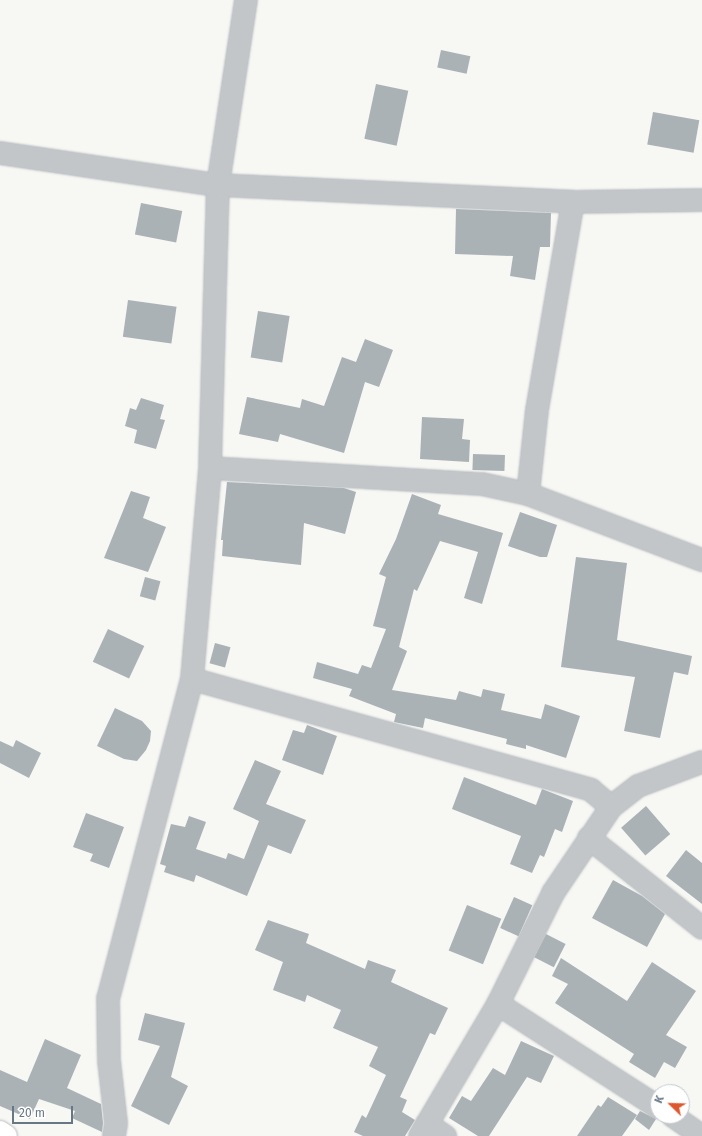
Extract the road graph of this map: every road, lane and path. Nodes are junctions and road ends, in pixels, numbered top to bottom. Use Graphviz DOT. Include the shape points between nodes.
graph roads {
  1 [pos="246,0"];
  2 [pos="0,154"];
  3 [pos="218,186"];
  4 [pos="702,200"];
  5 [pos="573,202"];
  6 [pos="210,468"];
  7 [pos="528,494"];
  8 [pos="702,560"];
  9 [pos="192,679"];
  10 [pos="702,762"];
  11 [pos="611,806"];
  12 [pos="589,838"];
  13 [pos="702,928"];
  14 [pos="498,1004"];
  15 [pos="650,1102"];
  16 [pos="0,1132"];
  17 [pos="431,1132"];
  18 [pos="6,1136"];
  19 [pos="114,1136"];
  1 -- 3 [label="street"];
  2 -- 3 [label="street"];
  3 -- 5 [label="street"];
  3 -- 6 [label="street"];
  4 -- 5 [label="street"];
  5 -- 7 [label="street" via="537,410"];
  6 -- 7 [label="street" via="482,484"];
  6 -- 9 [label="street"];
  7 -- 8 [label="street"];
  9 -- 11 [label="street" via="591,790"];
  9 -- 19 [label="street" via="108,999 109,1061 116,1123"];
  10 -- 11 [label="street" via="638,786"];
  11 -- 12 [label="street"];
  12 -- 13 [label="street"];
  12 -- 14 [label="street" via="553,892"];
  14 -- 15 [label="street"];
  14 -- 17 [label="street"];
  16 -- 18 [label="main road"];
}
